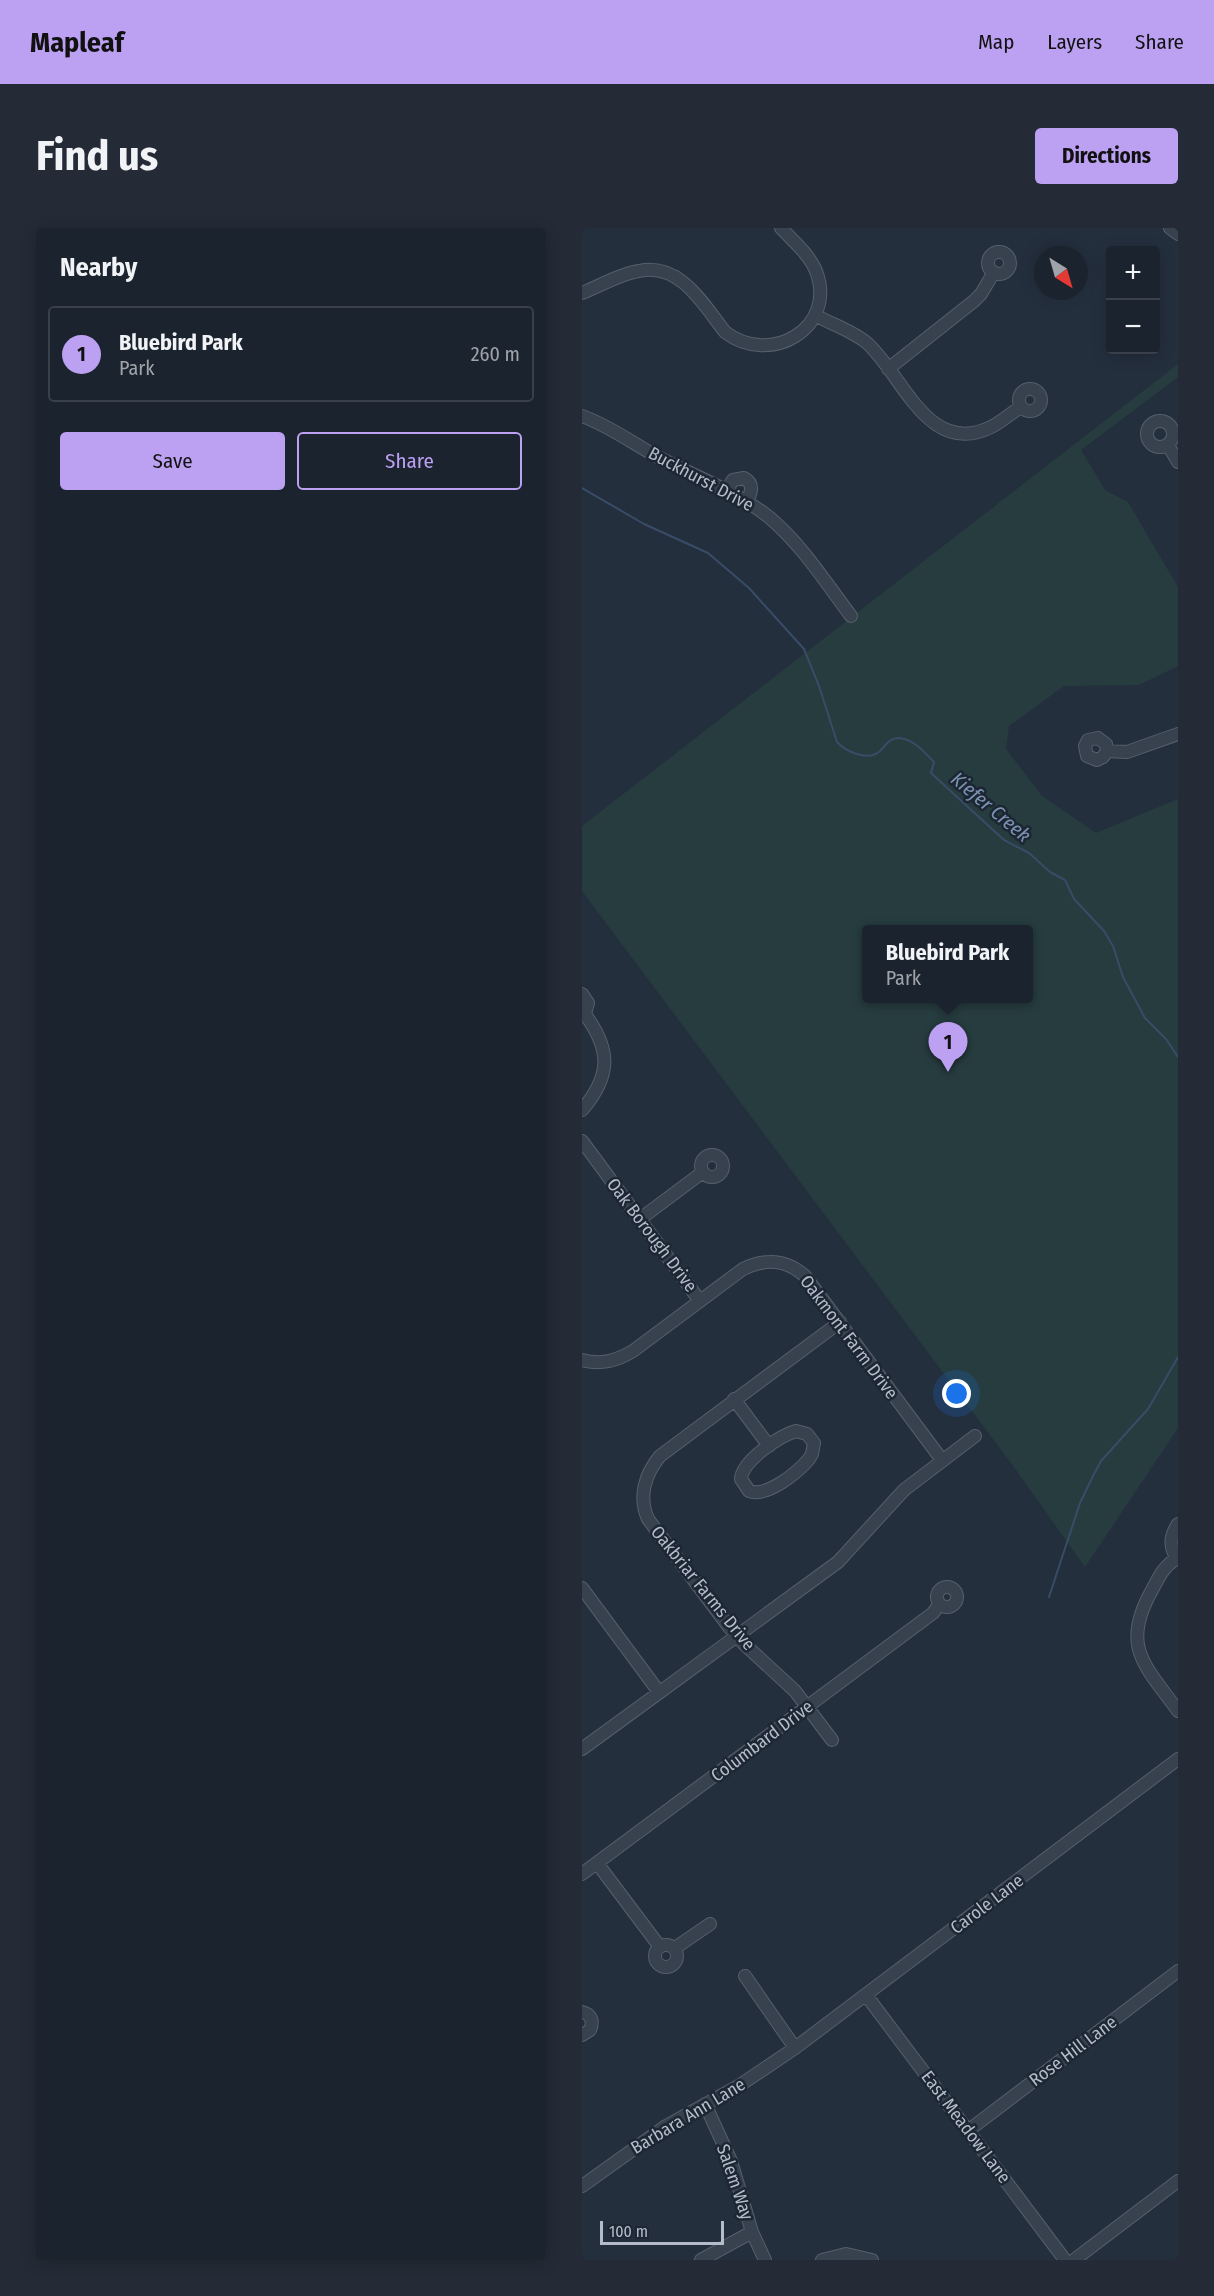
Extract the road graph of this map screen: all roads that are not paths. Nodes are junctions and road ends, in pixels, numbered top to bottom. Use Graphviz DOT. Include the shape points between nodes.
graph roads {
  1 [pos="781,228"];
  2 [pos="1170,228"];
  3 [pos="1178,234"];
  4 [pos="994,272"];
  5 [pos="582,293"];
  6 [pos="814,315"];
  7 [pos="888,369"];
  8 [pos="1021,407"];
  9 [pos="582,416"];
  10 [pos="1168,445"];
  11 [pos="1178,462"];
  12 [pos="726,491"];
  13 [pos="747,502"];
  14 [pos="850,616"];
  15 [pos="1178,734"];
  16 [pos="1085,746"];
  17 [pos="582,994"];
  18 [pos="583,1013"];
  19 [pos="582,1110"];
  20 [pos="582,1141"];
  21 [pos="703,1172"];
  22 [pos="640,1219"];
  23 [pos="700,1301"];
  24 [pos="840,1323"];
  25 [pos="582,1360"];
  26 [pos="734,1400"];
  27 [pos="975,1436"];
  28 [pos="769,1446"];
  29 [pos="942,1461"];
  30 [pos="1178,1524"];
  31 [pos="1177,1558"];
  32 [pos="582,1588"];
  33 [pos="939,1605"];
  34 [pos="736,1635"];
  35 [pos="660,1692"];
  36 [pos="808,1706"];
  37 [pos="1178,1711"];
  38 [pos="832,1740"];
  39 [pos="582,1749"];
  40 [pos="1178,1759"];
  41 [pos="597,1863"];
  42 [pos="582,1874"];
  43 [pos="710,1924"];
  44 [pos="660,1947"];
  45 [pos="675,1948"];
  46 [pos="1178,1971"];
  47 [pos="745,1976"];
  48 [pos="866,1995"];
  49 [pos="582,2012"];
  50 [pos="582,2035"];
  51 [pos="795,2048"];
  52 [pos="705,2104"];
  53 [pos="969,2130"];
  54 [pos="1178,2181"];
  55 [pos="582,2186"];
  56 [pos="752,2232"];
  57 [pos="700,2260"];
  58 [pos="765,2260"];
  59 [pos="822,2260"];
  60 [pos="872,2260"];
  61 [pos="1065,2260"];
  62 [pos="1074,2260"];
  1 -- 6 [label="street" via="810,259 817,273 819,297"];
  2 -- 3 [label="street"];
  4 -- 7 [label="street" via="974,301"];
  5 -- 6 [label="street" via="640,270 667,273 688,286 725,332 742,343 761,347 790,340"];
  6 -- 7 [label="street" via="859,337"];
  7 -- 8 [label="street" via="931,422 952,432 966,434 992,427"];
  9 -- 12 [label="street, Buckhurst Drive"];
  10 -- 11 [label="street"];
  12 -- 13 [label="street, Buckhurst Drive"];
  12 -- 13 [label="street" via="733,480 744,478 752,489"];
  13 -- 14 [label="street, Buckhurst Drive" via="789,536"];
  15 -- 16 [label="street" via="1127,752 1107,751 1104,757 1093,760 1087,756"];
  17 -- 18 [label="street" via="588,1003"];
  18 -- 19 [label="street" via="603,1046 605,1068"];
  20 -- 22 [label="street, Oak Borough Drive"];
  21 -- 22 [label="street"];
  22 -- 23 [label="street, Oak Borough Drive"];
  23 -- 24 [label="street, Oakmont Farm Drive" via="757,1262 787,1263 805,1276"];
  23 -- 25 [label="street, Oakmont Farm Drive" via="633,1352 604,1362"];
  24 -- 26 [label="street, Oakbriar Farms Drive"];
  24 -- 29 [label="street, Oakmont Farm Drive"];
  26 -- 28 [label="street"];
  26 -- 34 [label="street, Oakbriar Farms Drive" via="660,1456 647,1476 643,1500 648,1519"];
  27 -- 29 [label="street"];
  28 -- 28 [label="street" via="741,1473 745,1487 754,1493 770,1490 810,1459 814,1443 807,1434 796,1431"];
  29 -- 34 [label="street" via="893,1500 838,1562"];
  30 -- 31 [label="street" via="1171,1541"];
  31 -- 37 [label="street" via="1166,1567 1136,1625 1141,1659"];
  32 -- 35 [label="street"];
  33 -- 36 [label="street, Columbard Drive"];
  34 -- 35 [label="street"];
  34 -- 36 [label="street, Oakbriar Farms Drive"];
  35 -- 39 [label="street"];
  36 -- 38 [label="street, Oakbriar Farms Drive"];
  36 -- 41 [label="street, Columbard Drive"];
  40 -- 48 [label="street, Carole Lane"];
  41 -- 42 [label="street, Columbard Drive"];
  41 -- 44 [label="street"];
  43 -- 45 [label="street"];
  44 -- 45 [label="street"];
  44 -- 45 [label="street" via="656,1960 665,1967 675,1962"];
  46 -- 53 [label="street, Rose Hill Lane"];
  47 -- 51 [label="street"];
  48 -- 51 [label="street, Carole Lane"];
  48 -- 53 [label="street, East Meadow Lane"];
  49 -- 50 [label="street" via="592,2022 590,2030"];
  51 -- 52 [label="street, Barbara Ann Lane"];
  52 -- 55 [label="street, Barbara Ann Lane" via="666,2126"];
  52 -- 56 [label="street, Salem Way" via="731,2161"];
  53 -- 61 [label="street, East Meadow Lane"];
  54 -- 62 [label="street"];
  56 -- 57 [label="street"];
  56 -- 58 [label="street, Salem Way"];
  59 -- 60 [label="street" via="846,2254"];
}
